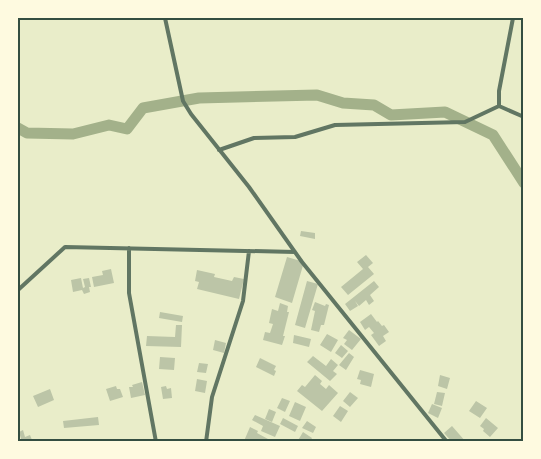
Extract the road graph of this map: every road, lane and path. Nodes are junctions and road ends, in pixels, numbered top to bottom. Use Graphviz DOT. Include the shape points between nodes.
graph roads {
  1 [pos="165,18"];
  2 [pos="513,18"];
  3 [pos="498,106"];
  4 [pos="524,117"];
  5 [pos="219,150"];
  6 [pos="129,248"];
  7 [pos="249,251"];
  8 [pos="295,252"];
  9 [pos="18,290"];
  10 [pos="156,442"];
  11 [pos="206,442"];
  12 [pos="447,442"];
  1 -- 5 [label="street" via="186,106"];
  2 -- 3 [label="street"];
  3 -- 4 [label="street"];
  3 -- 5 [label="street" via="465,122 334,125 295,138 254,138"];
  5 -- 8 [label="street"];
  6 -- 7 [label="street"];
  6 -- 9 [label="street" via="65,247"];
  6 -- 10 [label="street" via="129,293"];
  7 -- 8 [label="street"];
  7 -- 11 [label="street" via="242,301 212,397"];
  8 -- 12 [label="street"];
}
